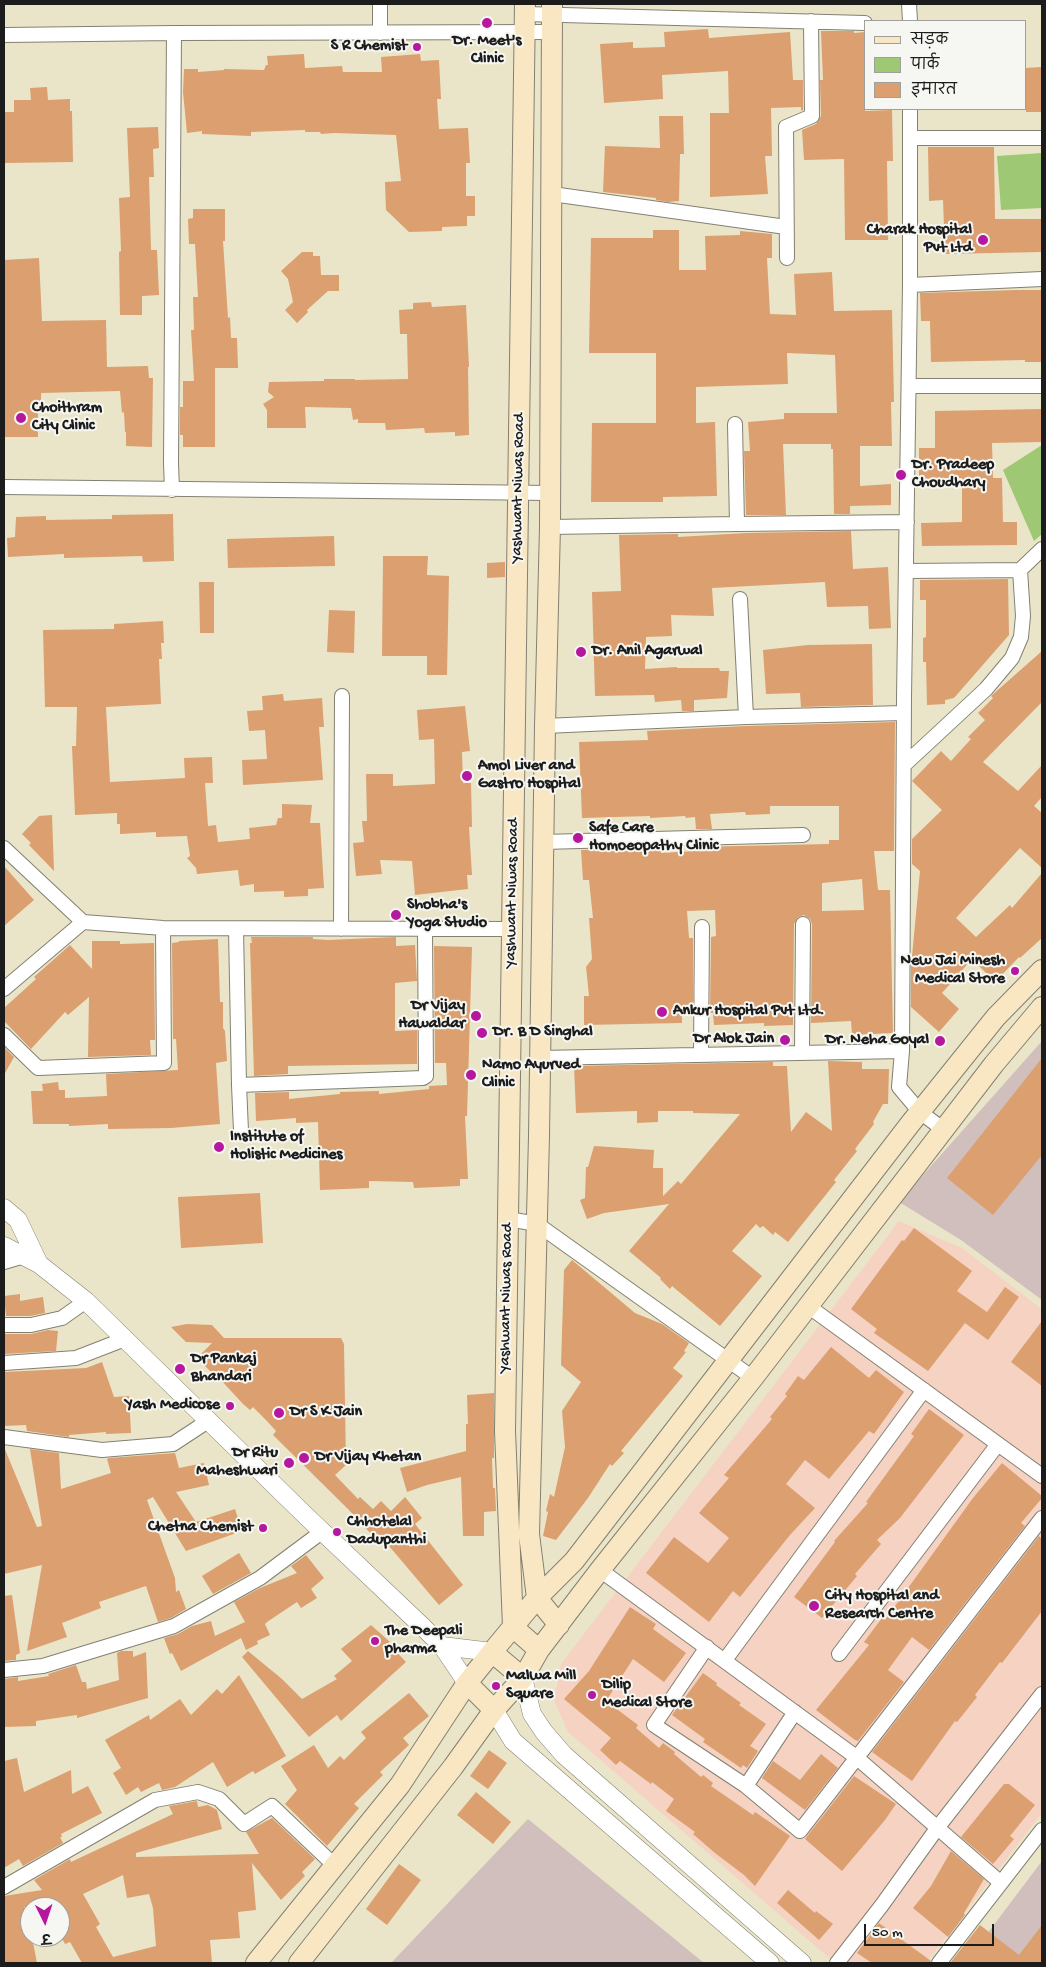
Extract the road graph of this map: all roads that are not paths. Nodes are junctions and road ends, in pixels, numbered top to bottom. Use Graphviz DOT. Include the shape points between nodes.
graph roads {
  1 [pos="380,4"];
  2 [pos="909,4"];
  3 [pos="525,17"];
  4 [pos="552,17"];
  5 [pos="910,20"];
  6 [pos="811,21"];
  7 [pos="864,23"];
  8 [pos="174,33"];
  9 [pos="380,33"];
  10 [pos="4,35"];
  11 [pos="910,110"];
  12 [pos="910,138"];
  13 [pos="1042,138"];
  14 [pos="552,194"];
  15 [pos="786,228"];
  16 [pos="786,258"];
  17 [pos="1042,279"];
  18 [pos="910,285"];
  19 [pos="909,386"];
  20 [pos="1042,386"];
  21 [pos="735,424"];
  22 [pos="4,487"];
  23 [pos="172,490"];
  24 [pos="520,493"];
  25 [pos="551,493"];
  26 [pos="907,522"];
  27 [pos="737,524"];
  28 [pos="550,527"];
  29 [pos="1042,549"];
  30 [pos="1020,570"];
  31 [pos="906,571"];
  32 [pos="740,599"];
  33 [pos="342,696"];
  34 [pos="904,713"];
  35 [pos="746,717"];
  36 [pos="545,726"];
  37 [pos="904,765"];
  38 [pos="803,835"];
  39 [pos="543,842"];
  40 [pos="4,848"];
  41 [pos="83,922"];
  42 [pos="803,924"];
  43 [pos="702,927"];
  44 [pos="163,928"];
  45 [pos="236,929"];
  46 [pos="341,929"];
  47 [pos="425,929"];
  48 [pos="512,929"];
  49 [pos="1042,970"];
  50 [pos="4,989"];
  51 [pos="1042,1007"];
  52 [pos="4,1035"];
  53 [pos="902,1051"];
  54 [pos="802,1052"];
  55 [pos="701,1054"];
  56 [pos="540,1058"];
  57 [pos="239,1085"];
  58 [pos="920,1112"];
  59 [pos="944,1130"];
  60 [pos="242,1131"];
  61 [pos="4,1208"];
  62 [pos="508,1219"];
  63 [pos="537,1224"];
  64 [pos="4,1246"];
  65 [pos="31,1260"];
  66 [pos="4,1262"];
  67 [pos="86,1301"];
  68 [pos="808,1306"];
  69 [pos="4,1325"];
  70 [pos="125,1339"];
  71 [pos="728,1361"];
  72 [pos="4,1363"];
  73 [pos="753,1378"];
  74 [pos="924,1390"];
  75 [pos="208,1421"];
  76 [pos="4,1437"];
  77 [pos="998,1444"];
  78 [pos="1040,1470"];
  79 [pos="1042,1518"];
  80 [pos="323,1531"];
  81 [pos="600,1570"];
  82 [pos="537,1598"];
  83 [pos="559,1625"];
  84 [pos="513,1627"];
  85 [pos="442,1646"];
  86 [pos="708,1647"];
  87 [pos="539,1650"];
  88 [pos="492,1652"];
  89 [pos="839,1654"];
  90 [pos="725,1660"];
  91 [pos="4,1670"];
  92 [pos="523,1678"];
  93 [pos="467,1683"];
  94 [pos="1042,1694"];
  95 [pos="494,1710"];
  96 [pos="795,1712"];
  97 [pos="856,1757"];
  98 [pos="746,1786"];
  99 [pos="938,1828"];
  100 [pos="1042,1830"];
  101 [pos="335,1866"];
  102 [pos="1001,1883"];
  103 [pos="4,1887"];
  104 [pos="256,1963"];
  105 [pos="299,1963"];
  106 [pos="770,1963"];
  107 [pos="802,1963"];
  108 [pos="837,1963"];
  109 [pos="939,1963"];
  1 -- 9 [label="street"];
  2 -- 5 [label="street"];
  3 -- 4 [label="street"];
  3 -- 9 [label="street"];
  3 -- 24 [label="main road, Yashwant Niwas Road"];
  4 -- 6 [label="street"];
  4 -- 14 [label="main road, Yashwant Niwas Road"];
  6 -- 7 [label="street"];
  6 -- 15 [label="street" via="812,116 786,127"];
  8 -- 9 [label="street"];
  8 -- 10 [label="street"];
  8 -- 23 [label="street"];
  11 -- 12 [label="street"];
  12 -- 13 [label="street"];
  12 -- 18 [label="street"];
  14 -- 15 [label="street"];
  14 -- 25 [label="main road, Yashwant Niwas Road"];
  15 -- 16 [label="street"];
  17 -- 18 [label="street"];
  18 -- 19 [label="street"];
  19 -- 20 [label="street"];
  19 -- 26 [label="street"];
  21 -- 27 [label="street"];
  22 -- 23 [label="street"];
  23 -- 24 [label="street"];
  24 -- 25 [label="street"];
  24 -- 48 [label="main road, Yashwant Niwas Road"];
  25 -- 28 [label="main road, Yashwant Niwas Road"];
  26 -- 27 [label="street"];
  26 -- 31 [label="street"];
  27 -- 28 [label="street"];
  28 -- 36 [label="main road, Yashwant Niwas Road"];
  29 -- 30 [label="street"];
  30 -- 31 [label="street"];
  30 -- 37 [label="street" via="1023,616 1021,637 1012,658 986,688"];
  31 -- 34 [label="street"];
  32 -- 35 [label="street"];
  33 -- 46 [label="street"];
  34 -- 35 [label="street"];
  34 -- 37 [label="street"];
  35 -- 36 [label="street"];
  36 -- 39 [label="main road, Yashwant Niwas Road"];
  37 -- 53 [label="street"];
  38 -- 39 [label="street"];
  39 -- 56 [label="main road, Yashwant Niwas Road"];
  40 -- 41 [label="street"];
  41 -- 44 [label="street"];
  41 -- 50 [label="street"];
  42 -- 54 [label="street"];
  43 -- 55 [label="street"];
  44 -- 45 [label="street"];
  44 -- 52 [label="street" via="164,1063 38,1068"];
  45 -- 46 [label="street"];
  45 -- 57 [label="street"];
  46 -- 47 [label="street"];
  47 -- 48 [label="street"];
  47 -- 57 [label="street" via="426,1076"];
  48 -- 62 [label="main road, Yashwant Niwas Road"];
  49 -- 58 [label="main road" via="996,1017"];
  51 -- 59 [label="main road"];
  53 -- 54 [label="street"];
  53 -- 58 [label="street" via="899,1087"];
  54 -- 55 [label="street"];
  55 -- 56 [label="street"];
  56 -- 63 [label="main road, Yashwant Niwas Road"];
  57 -- 60 [label="street"];
  58 -- 59 [label="street"];
  58 -- 71 [label="main road"];
  59 -- 68 [label="main road"];
  61 -- 65 [label="street" via="18,1220"];
  62 -- 63 [label="street"];
  62 -- 84 [label="main road, Yashwant Niwas Road" via="505,1431"];
  63 -- 71 [label="street"];
  63 -- 82 [label="main road, Yashwant Niwas Road" via="529,1534"];
  64 -- 65 [label="street"];
  65 -- 66 [label="street"];
  65 -- 67 [label="street"];
  67 -- 69 [label="street" via="62,1318 31,1325"];
  67 -- 70 [label="street"];
  68 -- 73 [label="main road"];
  68 -- 74 [label="street"];
  70 -- 72 [label="street" via="76,1358"];
  70 -- 75 [label="street"];
  71 -- 73 [label="street"];
  71 -- 82 [label="main road" via="574,1560"];
  73 -- 81 [label="main road"];
  74 -- 77 [label="street"];
  74 -- 90 [label="street"];
  75 -- 76 [label="street" via="173,1444 102,1450"];
  75 -- 80 [label="street"];
  77 -- 78 [label="street"];
  77 -- 89 [label="street"];
  79 -- 97 [label="street"];
  80 -- 85 [label="street"];
  80 -- 91 [label="street" via="260,1578 174,1626 43,1666"];
  81 -- 83 [label="main road"];
  81 -- 86 [label="street"];
  82 -- 83 [label="main road"];
  82 -- 84 [label="main road"];
  83 -- 87 [label="main road"];
  84 -- 87 [label="main road"];
  84 -- 88 [label="main road"];
  85 -- 88 [label="street"];
  85 -- 93 [label="street"];
  86 -- 90 [label="street"];
  86 -- 98 [label="street" via="654,1725"];
  87 -- 92 [label="main road"];
  88 -- 92 [label="main road"];
  88 -- 93 [label="main road"];
  90 -- 96 [label="street"];
  92 -- 95 [label="main road"];
  92 -- 107 [label="street" via="532,1714 564,1755"];
  93 -- 95 [label="main road"];
  93 -- 101 [label="main road" via="400,1785"];
  94 -- 99 [label="street"];
  95 -- 105 [label="main road"];
  95 -- 106 [label="street" via="513,1741"];
  96 -- 97 [label="street"];
  96 -- 98 [label="street"];
  97 -- 98 [label="street" via="800,1831"];
  97 -- 99 [label="street"];
  99 -- 102 [label="street"];
  99 -- 108 [label="street"];
  100 -- 102 [label="street"];
  101 -- 103 [label="street" via="272,1806 244,1824 218,1799 198,1792 155,1800"];
  101 -- 104 [label="main road"];
  102 -- 109 [label="street"];
}
